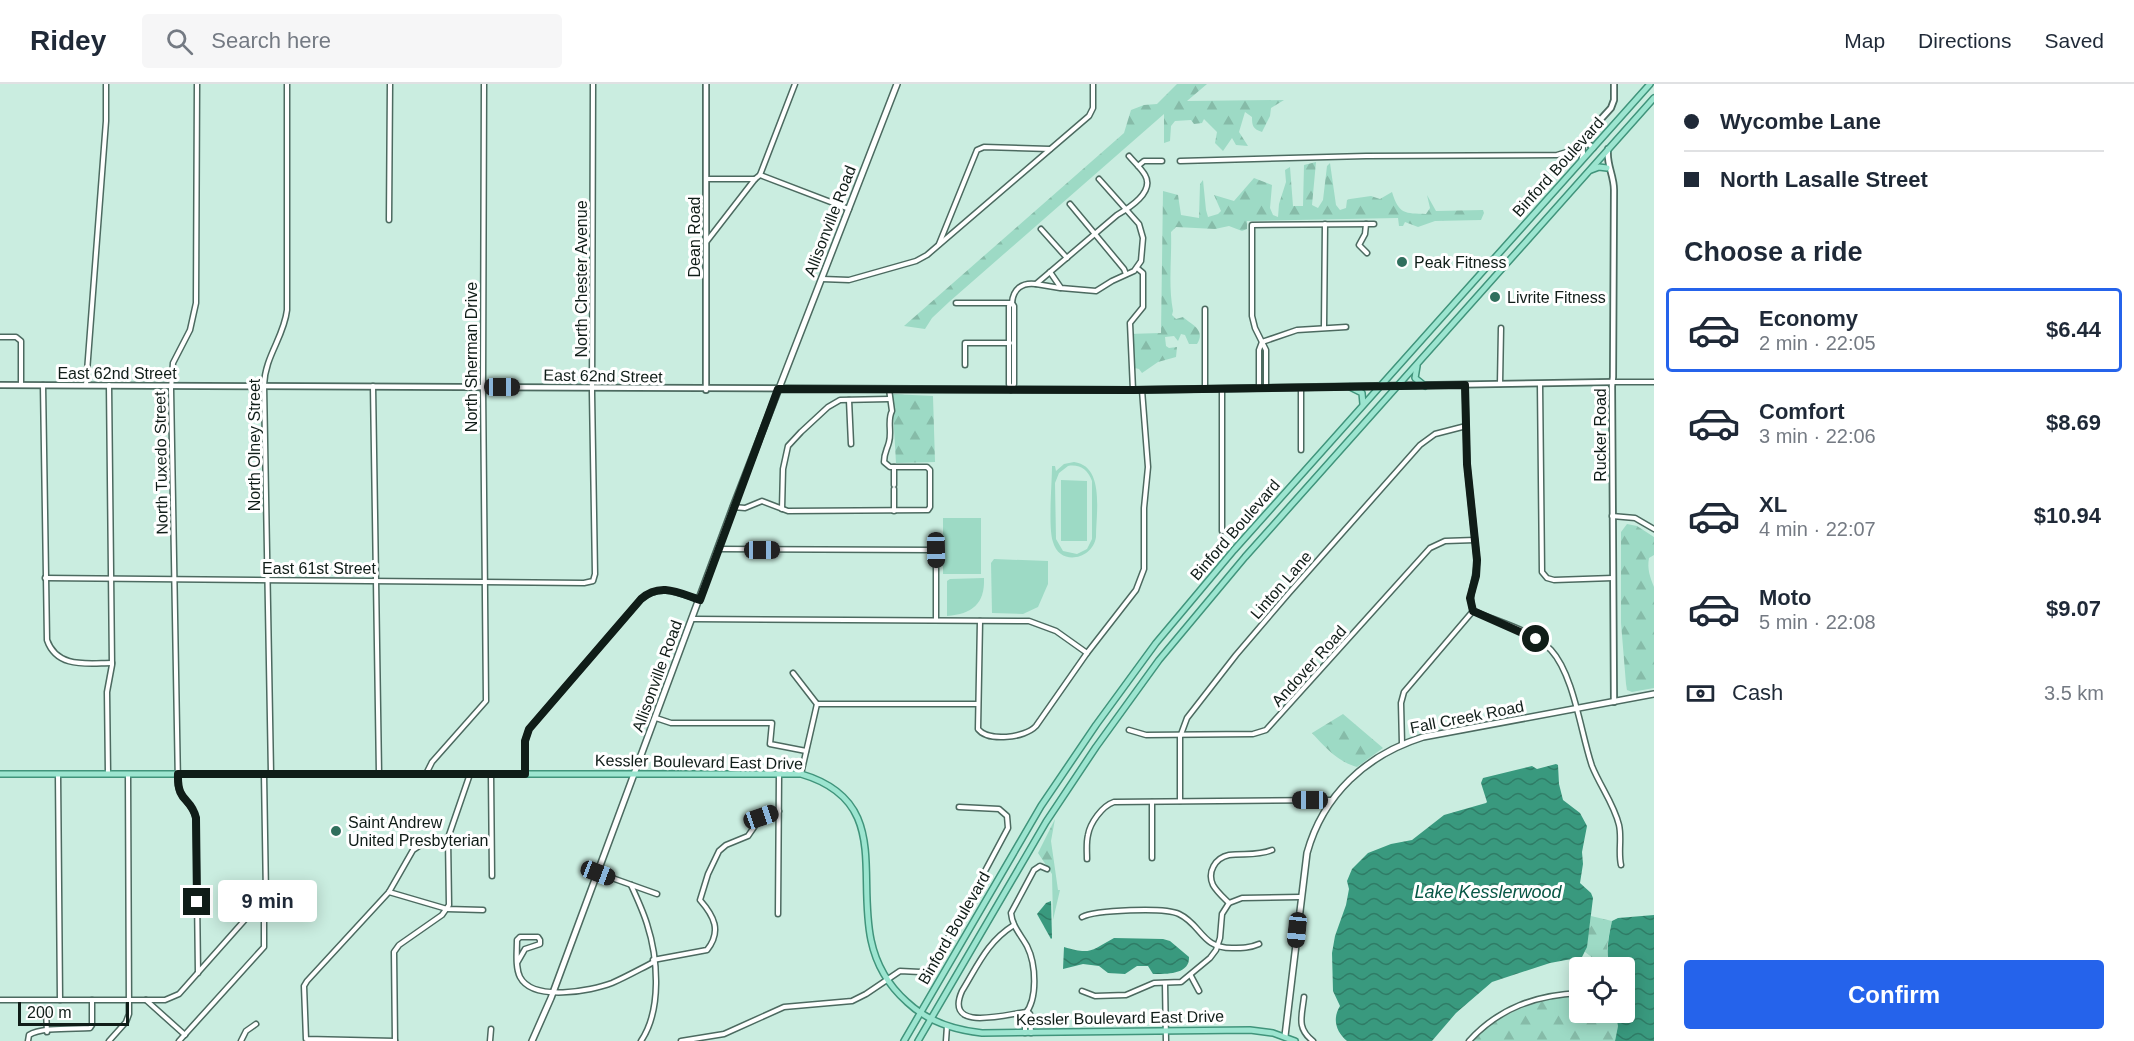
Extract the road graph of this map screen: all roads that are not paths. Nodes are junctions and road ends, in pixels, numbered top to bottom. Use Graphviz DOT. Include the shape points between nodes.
graph roads {
  1 [pos="106,84"];
  2 [pos="197,84"];
  3 [pos="287,84"];
  4 [pos="390,84"];
  5 [pos="484,84"];
  6 [pos="593,84"];
  7 [pos="706,84"];
  8 [pos="795,84"];
  9 [pos="897,84"];
  10 [pos="1093,84"];
  11 [pos="1614,84"];
  12 [pos="1650,84"];
  13 [pos="1654,98"];
  14 [pos="1603,136"];
  15 [pos="1582,140"];
  16 [pos="1593,148"];
  17 [pos="1608,149"];
  18 [pos="1050,150"];
  19 [pos="1129,156"];
  20 [pos="1601,158"];
  21 [pos="1162,161"];
  22 [pos="1180,161"];
  23 [pos="1581,161"];
  24 [pos="1138,166"];
  25 [pos="1608,168"];
  26 [pos="1589,170"];
  27 [pos="760,175"];
  28 [pos="706,179"];
  29 [pos="755,179"];
  30 [pos="1099,179"];
  31 [pos="1070,204"];
  32 [pos="849,208"];
  33 [pos="1125,210"];
  34 [pos="389,220"];
  35 [pos="1325,224"];
  36 [pos="1366,224"];
  37 [pos="1374,224"];
  38 [pos="1041,229"];
  39 [pos="1095,234"];
  40 [pos="706,242"];
  41 [pos="939,245"];
  42 [pos="1367,253"];
  43 [pos="1067,258"];
  44 [pos="1137,268"];
  45 [pos="1050,272"];
  46 [pos="1126,274"];
  47 [pos="822,279"];
  48 [pos="1036,284"];
  49 [pos="1061,288"];
  50 [pos="956,303"];
  51 [pos="1012,303"];
  52 [pos="1205,309"];
  53 [pos="1324,327"];
  54 [pos="1346,327"];
  55 [pos="1501,328"];
  56 [pos="0,337"];
  57 [pos="1262,342"];
  58 [pos="1011,343"];
  59 [pos="1419,361"];
  60 [pos="965,365"];
  61 [pos="1613,382"];
  62 [pos="1654,382"];
  63 [pos="1500,384"];
  64 [pos="1540,384"];
  65 [pos="0,385"];
  66 [pos="21,385"];
  67 [pos="43,385"];
  68 [pos="86,385"];
  69 [pos="109,385"];
  70 [pos="172,385"];
  71 [pos="264,385"];
  72 [pos="373,386"];
  73 [pos="1380,386"];
  74 [pos="1397,386"];
  75 [pos="1425,386"];
  76 [pos="483,387"];
  77 [pos="1350,387"];
  78 [pos="1465,387"];
  79 [pos="592,388"];
  80 [pos="1259,388"];
  81 [pos="1266,388"];
  82 [pos="1301,388"];
  83 [pos="778,389"];
  84 [pos="889,389"];
  85 [pos="1205,389"];
  86 [pos="1222,389"];
  87 [pos="706,390"];
  88 [pos="1011,390"];
  89 [pos="1133,390"];
  90 [pos="1142,390"];
  91 [pos="889,399"];
  92 [pos="849,400"];
  93 [pos="1363,405"];
  94 [pos="1466,426"];
  95 [pos="851,444"];
  96 [pos="1301,450"];
  97 [pos="894,467"];
  98 [pos="733,507"];
  99 [pos="782,509"];
  100 [pos="894,511"];
  101 [pos="1612,516"];
  102 [pos="1654,529"];
  103 [pos="1222,531"];
  104 [pos="1474,540"];
  105 [pos="718,549"];
  106 [pos="45,578"];
  107 [pos="111,578"];
  108 [pos="1613,578"];
  109 [pos="267,579"];
  110 [pos="175,580"];
  111 [pos="376,580"];
  112 [pos="593,581"];
  113 [pos="485,582"];
  114 [pos="700,600"];
  115 [pos="1473,611"];
  116 [pos="693,619"];
  117 [pos="936,620"];
  118 [pos="980,621"];
  119 [pos="1087,653"];
  120 [pos="112,663"];
  121 [pos="793,673"];
  122 [pos="1654,694"];
  123 [pos="1614,702"];
  124 [pos="818,704"];
  125 [pos="977,704"];
  126 [pos="1577,709"];
  127 [pos="656,718"];
  128 [pos="1129,730"];
  129 [pos="1180,734"];
  130 [pos="1402,744"];
  131 [pos="806,751"];
  132 [pos="779,773"];
  133 [pos="0,774"];
  134 [pos="58,774"];
  135 [pos="108,774"];
  136 [pos="128,774"];
  137 [pos="178,774"];
  138 [pos="264,774"];
  139 [pos="271,774"];
  140 [pos="379,774"];
  141 [pos="426,774"];
  142 [pos="470,774"];
  143 [pos="491,774"];
  144 [pos="525,774"];
  145 [pos="636,774"];
  146 [pos="801,774"];
  147 [pos="1332,800"];
  148 [pos="1180,801"];
  149 [pos="1152,802"];
  150 [pos="959,807"];
  151 [pos="779,811"];
  152 [pos="448,838"];
  153 [pos="1272,850"];
  154 [pos="1152,858"];
  155 [pos="1087,859"];
  156 [pos="1621,865"];
  157 [pos="1047,869"];
  158 [pos="598,873"];
  159 [pos="492,876"];
  160 [pos="631,885"];
  161 [pos="389,892"];
  162 [pos="657,894"];
  163 [pos="1300,897"];
  164 [pos="1229,903"];
  165 [pos="255,908"];
  166 [pos="447,909"];
  167 [pos="483,910"];
  168 [pos="778,914"];
  169 [pos="1082,917"];
  170 [pos="1014,925"];
  171 [pos="1259,944"];
  172 [pos="1218,947"];
  173 [pos="653,961"];
  174 [pos="517,963"];
  175 [pos="198,973"];
  176 [pos="1191,975"];
  177 [pos="887,978"];
  178 [pos="1165,983"];
  179 [pos="1082,991"];
  180 [pos="1199,991"];
  181 [pos="553,992"];
  182 [pos="1569,994"];
  183 [pos="1304,997"];
  184 [pos="0,1000"];
  185 [pos="60,1000"];
  186 [pos="92,1000"];
  187 [pos="129,1000"];
  188 [pos="146,1000"];
  189 [pos="46,1011"];
  190 [pos="1028,1012"];
  191 [pos="920,1013"];
  192 [pos="931,1019"];
  193 [pos="256,1023"];
  194 [pos="946,1026"];
  195 [pos="491,1029"];
  196 [pos="1167,1031"];
  197 [pos="47,1032"];
  198 [pos="1028,1033"];
  199 [pos="185,1035"];
  200 [pos="717,1035"];
  201 [pos="1284,1039"];
  202 [pos="28,1041"];
  203 [pos="110,1041"];
  204 [pos="179,1041"];
  205 [pos="241,1041"];
  206 [pos="395,1041"];
  207 [pos="490,1041"];
  208 [pos="532,1041"];
  209 [pos="641,1041"];
  210 [pos="681,1041"];
  211 [pos="718,1041"];
  212 [pos="904,1041"];
  213 [pos="918,1041"];
  214 [pos="946,1041"];
  215 [pos="1166,1041"];
  216 [pos="1295,1041"];
  217 [pos="1313,1041"];
  218 [pos="1469,1041"];
  1 -- 68 [label="street"];
  2 -- 70 [label="street, North Tuxedo Street" via="196,305 190,330 173,363"];
  3 -- 71 [label="street, North Olney Street" via="287,310 267,362"];
  4 -- 34 [label="street"];
  5 -- 76 [label="street, North Sherman Drive"];
  6 -- 79 [label="street, North Chester Avenue"];
  7 -- 28 [label="street, Dean Road"];
  8 -- 27 [label="street"];
  9 -- 32 [label="main road, Allisonville Road"];
  10 -- 18 [label="street" via="1090,115"];
  11 -- 15 [label="street" via="1611,108"];
  12 -- 14 [label="main road, Binford Boulevard"];
  13 -- 17 [label="main road, Binford Boulevard"];
  14 -- 16 [label="main road, Binford Boulevard"];
  14 -- 20 [label="main road" via="1599,146"];
  15 -- 16 [label="street"];
  15 -- 22 [label="street" via="1570,151 1557,155"];
  15 -- 23 [label="street"];
  16 -- 23 [label="main road, Binford Boulevard"];
  16 -- 26 [label="main road" via="1594,160"];
  17 -- 20 [label="main road, Binford Boulevard"];
  17 -- 25 [label="street, Rucker Road"];
  18 -- 41 [label="street"];
  18 -- 41 [label="street" via="977,150"];
  19 -- 24 [label="street"];
  20 -- 25 [label="street, Rucker Road"];
  20 -- 26 [label="main road, Binford Boulevard"];
  21 -- 24 [label="street" via="1144,161"];
  23 -- 73 [label="main road, Binford Boulevard"];
  24 -- 33 [label="street" via="1147,188"];
  25 -- 26 [label="main road"];
  25 -- 61 [label="street, Rucker Road" via="1614,190"];
  26 -- 59 [label="main road, Binford Boulevard"];
  27 -- 29 [label="street"];
  27 -- 32 [label="street"];
  28 -- 29 [label="street"];
  28 -- 40 [label="street, Dean Road"];
  29 -- 40 [label="street"];
  30 -- 33 [label="street"];
  31 -- 39 [label="street"];
  32 -- 47 [label="main road, Allisonville Road"];
  33 -- 39 [label="street"];
  33 -- 44 [label="street" via="1142,231 1142,258"];
  35 -- 36 [label="street"];
  35 -- 53 [label="street"];
  35 -- 57 [label="street" via="1252,225 1252,316"];
  36 -- 37 [label="street"];
  36 -- 42 [label="street" via="1359,245"];
  38 -- 43 [label="street"];
  39 -- 43 [label="street"];
  39 -- 46 [label="street"];
  40 -- 87 [label="street, Dean Road"];
  41 -- 47 [label="street" via="916,261 847,280"];
  43 -- 45 [label="street"];
  44 -- 46 [label="street"];
  44 -- 89 [label="street" via="1143,274 1143,306 1130,323"];
  45 -- 48 [label="street"];
  45 -- 49 [label="street"];
  46 -- 49 [label="street" via="1096,291"];
  47 -- 83 [label="main road, Allisonville Road"];
  48 -- 49 [label="street"];
  48 -- 51 [label="street" via="1019,287"];
  50 -- 51 [label="street"];
  51 -- 58 [label="street"];
  52 -- 85 [label="street"];
  53 -- 54 [label="street"];
  53 -- 57 [label="street" via="1297,330"];
  55 -- 63 [label="street"];
  56 -- 66 [label="street" via="21,341"];
  57 -- 80 [label="street"];
  57 -- 81 [label="street" via="1266,350"];
  58 -- 60 [label="street" via="964,343"];
  58 -- 88 [label="street"];
  59 -- 74 [label="main road, Binford Boulevard"];
  59 -- 75 [label="main road" via="1415,378"];
  61 -- 62 [label="street, East 62nd Street"];
  61 -- 64 [label="street, East 62nd Street"];
  61 -- 101 [label="street, Rucker Road"];
  63 -- 64 [label="street, East 62nd Street"];
  63 -- 78 [label="street, East 62nd Street"];
  64 -- 108 [label="street" via="1542,572 1554,580"];
  65 -- 66 [label="street, East 62nd Street"];
  66 -- 67 [label="street, East 62nd Street"];
  67 -- 68 [label="street, East 62nd Street"];
  67 -- 106 [label="street"];
  68 -- 69 [label="street, East 62nd Street"];
  69 -- 70 [label="street, East 62nd Street"];
  69 -- 107 [label="street"];
  70 -- 71 [label="street, East 62nd Street"];
  70 -- 110 [label="street, North Tuxedo Street"];
  71 -- 72 [label="street, East 62nd Street"];
  71 -- 109 [label="street, North Olney Street"];
  72 -- 76 [label="street, East 62nd Street"];
  72 -- 111 [label="street"];
  73 -- 74 [label="street, East 62nd Street"];
  73 -- 77 [label="street, East 62nd Street"];
  73 -- 93 [label="main road, Binford Boulevard"];
  74 -- 75 [label="street, East 62nd Street"];
  74 -- 192 [label="main road, Binford Boulevard" via="1230,573 1131,697 1041,830"];
  75 -- 78 [label="street, East 62nd Street"];
  76 -- 79 [label="street, East 62nd Street"];
  76 -- 113 [label="street, North Sherman Drive"];
  77 -- 82 [label="street, East 62nd Street"];
  77 -- 93 [label="main road" via="1362,393"];
  78 -- 94 [label="street"];
  79 -- 87 [label="street, East 62nd Street"];
  79 -- 112 [label="street, North Chester Avenue"];
  80 -- 81 [label="street, East 62nd Street"];
  80 -- 86 [label="street, East 62nd Street"];
  81 -- 82 [label="street, East 62nd Street"];
  82 -- 96 [label="street"];
  83 -- 84 [label="street, East 62nd Street"];
  83 -- 87 [label="street, East 62nd Street"];
  83 -- 98 [label="main road, Allisonville Road"];
  84 -- 88 [label="street, East 62nd Street"];
  84 -- 91 [label="street"];
  85 -- 86 [label="street, East 62nd Street"];
  85 -- 90 [label="street, East 62nd Street"];
  86 -- 103 [label="street"];
  88 -- 89 [label="street, East 62nd Street"];
  89 -- 90 [label="street, East 62nd Street"];
  90 -- 119 [label="street" via="1148,462 1143,574 1135,591"];
  91 -- 92 [label="street"];
  91 -- 97 [label="street" via="890,437 884,462"];
  92 -- 95 [label="street"];
  92 -- 99 [label="street" via="840,400 823,412 788,446"];
  93 -- 191 [label="main road, Binford Boulevard" via="1196,594 1113,701 1024,833"];
  94 -- 104 [label="street"];
  94 -- 129 [label="street, Linton Lane" via="1435,434 1420,445 1236,655 1186,718"];
  97 -- 100 [label="street"];
  97 -- 100 [label="street" via="930,470 930,507 926,511"];
  98 -- 99 [label="street" via="745,508 762,501"];
  98 -- 105 [label="main road, Allisonville Road"];
  99 -- 100 [label="street"];
  101 -- 102 [label="street" via="1635,518"];
  101 -- 108 [label="street, Rucker Road"];
  104 -- 115 [label="street" via="1477,567 1470,598"];
  104 -- 129 [label="street, Andover Road" via="1445,541 1430,548 1266,730 1253,734"];
  105 -- 114 [label="main road, Allisonville Road"];
  105 -- 117 [label="street" via="936,550"];
  106 -- 107 [label="street, East 61st Street"];
  106 -- 120 [label="street" via="46,638 53,652 69,662"];
  107 -- 110 [label="street, East 61st Street"];
  107 -- 120 [label="street"];
  108 -- 123 [label="street, Rucker Road"];
  109 -- 110 [label="street, East 61st Street"];
  109 -- 111 [label="street, East 61st Street"];
  109 -- 139 [label="street, North Olney Street"];
  110 -- 137 [label="street, North Tuxedo Street"];
  111 -- 113 [label="street, East 61st Street"];
  111 -- 140 [label="street"];
  112 -- 113 [label="street, East 61st Street"];
  113 -- 141 [label="street, North Sherman Drive" via="486,701"];
  114 -- 116 [label="main road, Allisonville Road"];
  114 -- 144 [label="street" via="666,589 641,599 529,729"];
  115 -- 126 [label="street" via="1531,636 1551,650"];
  115 -- 130 [label="street" via="1404,692"];
  116 -- 117 [label="street"];
  116 -- 127 [label="main road, Allisonville Road"];
  117 -- 118 [label="street"];
  118 -- 119 [label="street" via="1038,623"];
  118 -- 125 [label="street"];
  119 -- 125 [label="street" via="1030,731 1018,736 988,736 977,724"];
  120 -- 135 [label="street" via="107,692"];
  121 -- 124 [label="street"];
  122 -- 123 [label="main road, Fall Creek Road"];
  123 -- 126 [label="main road, Fall Creek Road"];
  124 -- 125 [label="street"];
  124 -- 131 [label="street"];
  126 -- 130 [label="main road, Fall Creek Road"];
  126 -- 156 [label="street" via="1594,771 1617,819"];
  127 -- 131 [label="street" via="671,723 772,723 770,744"];
  127 -- 145 [label="main road, Allisonville Road"];
  128 -- 129 [label="street, Andover Road" via="1146,735"];
  129 -- 148 [label="street, Linton Lane"];
  130 -- 147 [label="main road, Fall Creek Road" via="1364,766"];
  131 -- 146 [label="street"];
  132 -- 145 [label="main road, Kessler Boulevard East Drive"];
  132 -- 146 [label="main road, Kessler Boulevard East Drive"];
  132 -- 151 [label="street"];
  133 -- 134 [label="main road, Kessler Boulevard East Drive"];
  134 -- 135 [label="main road, Kessler Boulevard East Drive"];
  134 -- 185 [label="street"];
  135 -- 136 [label="main road, Kessler Boulevard East Drive"];
  136 -- 137 [label="main road, Kessler Boulevard East Drive"];
  136 -- 187 [label="street"];
  137 -- 138 [label="main road, Kessler Boulevard East Drive"];
  137 -- 175 [label="street, North Tuxedo Street" via="179,792 196,818"];
  138 -- 139 [label="main road, Kessler Boulevard East Drive"];
  138 -- 165 [label="street" via="266,896"];
  139 -- 140 [label="main road, Kessler Boulevard East Drive"];
  140 -- 141 [label="main road, Kessler Boulevard East Drive"];
  141 -- 142 [label="main road, Kessler Boulevard East Drive"];
  142 -- 143 [label="main road, Kessler Boulevard East Drive"];
  142 -- 152 [label="street"];
  143 -- 144 [label="main road, Kessler Boulevard East Drive"];
  143 -- 159 [label="street"];
  144 -- 145 [label="main road, Kessler Boulevard East Drive"];
  145 -- 158 [label="main road, Allisonville Road"];
  146 -- 177 [label="main road, Kessler Boulevard East Drive" via="832,788 859,821 866,845 870,936"];
  147 -- 148 [label="street"];
  147 -- 163 [label="main road, Fall Creek Road" via="1309,844"];
  148 -- 149 [label="street"];
  149 -- 154 [label="street"];
  149 -- 155 [label="street" via="1115,802 1105,807 1089,831"];
  150 -- 177 [label="street" via="999,809 1007,818 1008,830 932,966 920,972 901,970"];
  151 -- 168 [label="street"];
  151 -- 173 [label="street" via="761,817 748,836 723,847 716,855 700,900 716,930 707,950"];
  152 -- 161 [label="street" via="413,850"];
  152 -- 166 [label="street"];
  153 -- 164 [label="street" via="1228,856 1216,862 1212,883"];
  157 -- 170 [label="street" via="1040,866 1029,879 1012,909"];
  158 -- 160 [label="street"];
  158 -- 181 [label="main road, Allisonville Road"];
  160 -- 162 [label="street"];
  160 -- 173 [label="street" via="648,926"];
  161 -- 166 [label="street"];
  161 -- 206 [label="street" via="306,983 306,1039"];
  163 -- 164 [label="street" via="1242,898"];
  163 -- 201 [label="main road, Fall Creek Road"];
  164 -- 172 [label="street" via="1222,915"];
  165 -- 175 [label="street"];
  165 -- 199 [label="street" via="264,916 264,947"];
  166 -- 167 [label="street"];
  166 -- 206 [label="street" via="394,951"];
  169 -- 172 [label="street" via="1097,912 1172,911"];
  170 -- 190 [label="street" via="1032,962 1033,988"];
  170 -- 190 [label="street" via="996,937 959,999 963,1012 971,1017 986,1019"];
  171 -- 172 [label="street" via="1248,948"];
  172 -- 176 [label="street"];
  173 -- 181 [label="street" via="603,985"];
  173 -- 209 [label="street" via="654,1009"];
  174 -- 174 [label="street" via="525,949 540,944 539,938 518,938"];
  174 -- 181 [label="street" via="519,976 527,985"];
  175 -- 188 [label="street" via="173,998"];
  176 -- 178 [label="street" via="1180,982"];
  176 -- 180 [label="street"];
  177 -- 191 [label="main road, Kessler Boulevard East Drive"];
  177 -- 200 [label="street" via="852,1000 784,1007"];
  178 -- 179 [label="street" via="1151,984 1128,995 1095,996"];
  178 -- 196 [label="street"];
  181 -- 208 [label="main road, Allisonville Road"];
  182 -- 218 [label="street" via="1519,1005 1491,1020"];
  183 -- 217 [label="street" via="1302,1028"];
  184 -- 185 [label="street"];
  185 -- 186 [label="street"];
  186 -- 187 [label="street"];
  186 -- 197 [label="street" via="90,1028"];
  187 -- 188 [label="street"];
  187 -- 203 [label="street" via="127,1021"];
  188 -- 199 [label="street"];
  189 -- 197 [label="street"];
  190 -- 198 [label="street"];
  191 -- 192 [label="main road, Kessler Boulevard East Drive"];
  191 -- 212 [label="main road, Binford Boulevard"];
  192 -- 194 [label="main road, Kessler Boulevard East Drive"];
  192 -- 213 [label="main road, Binford Boulevard"];
  193 -- 205 [label="street"];
  194 -- 198 [label="main road, Kessler Boulevard East Drive" via="975,1032"];
  194 -- 214 [label="street"];
  195 -- 207 [label="street"];
  196 -- 198 [label="main road, Kessler Boulevard East Drive"];
  196 -- 201 [label="main road, Kessler Boulevard East Drive" via="1256,1030"];
  196 -- 215 [label="street"];
  197 -- 202 [label="street" via="31,1033"];
  199 -- 204 [label="street"];
  200 -- 210 [label="street"];
  200 -- 211 [label="street"];
  201 -- 216 [label="main road, Kessler Boulevard East Drive"];
}
